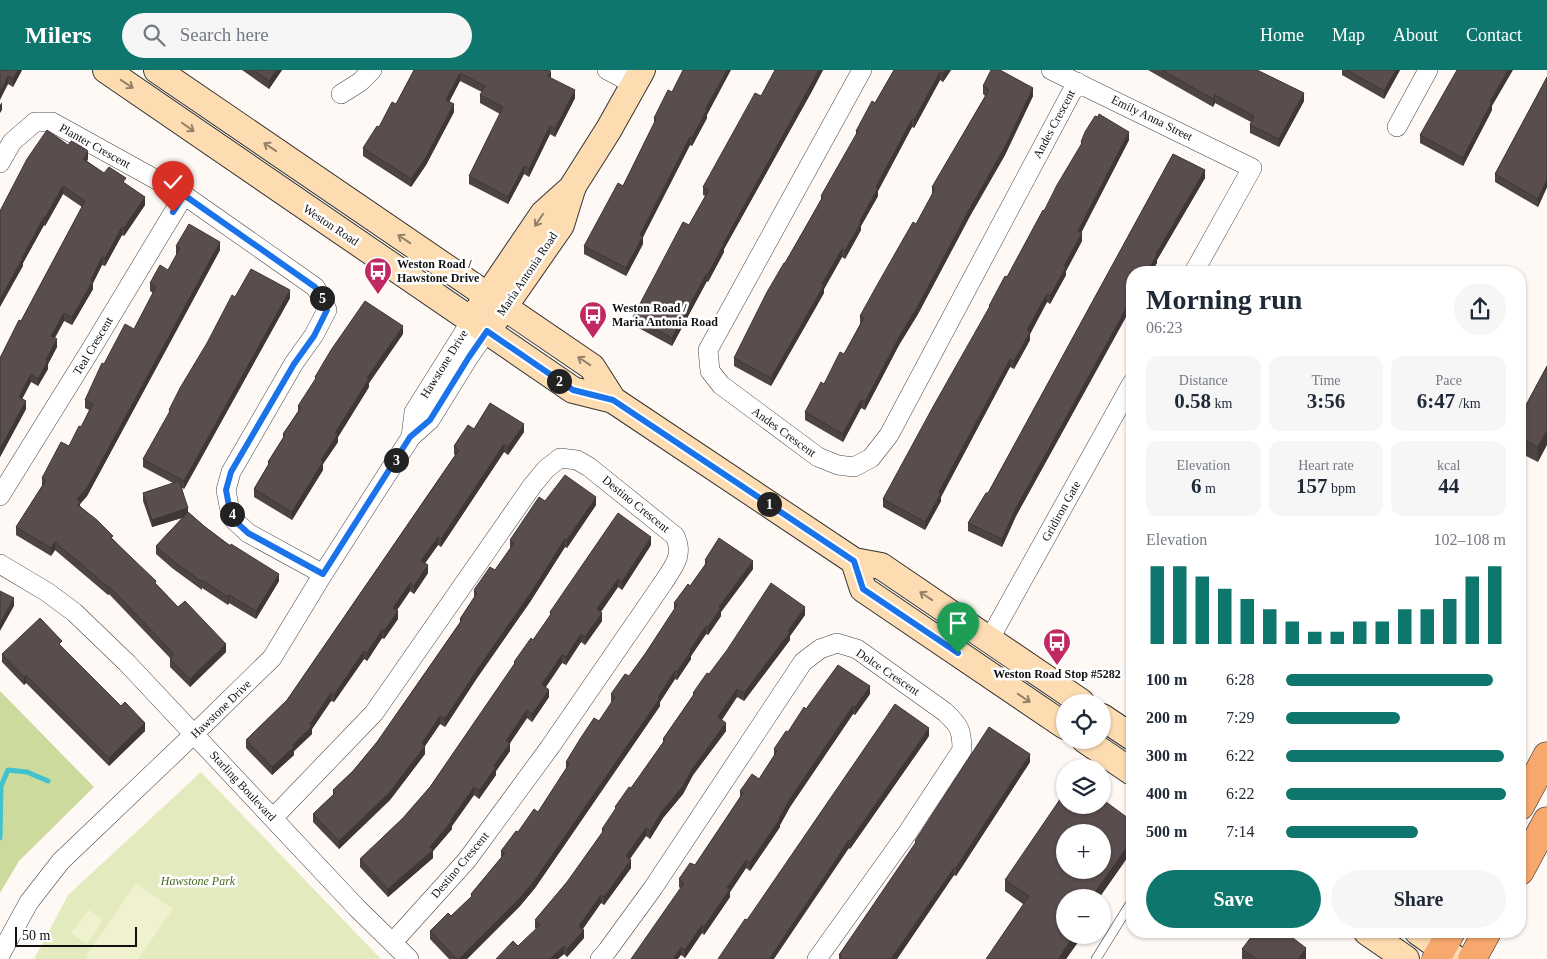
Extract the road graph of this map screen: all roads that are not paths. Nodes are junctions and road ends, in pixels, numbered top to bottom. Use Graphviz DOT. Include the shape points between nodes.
graph roads {
  1 [pos="106,70"];
  2 [pos="157,70"];
  3 [pos="372,70"];
  4 [pos="607,70"];
  5 [pos="862,70"];
  6 [pos="1051,70"];
  7 [pos="1428,70"];
  8 [pos="638,77"];
  9 [pos="1077,82"];
  10 [pos="341,94"];
  11 [pos="1397,127"];
  12 [pos="0,163"];
  13 [pos="184,195"];
  14 [pos="1197,266"];
  15 [pos="496,302"];
  16 [pos="479,326"];
  17 [pos="1126,394"];
  18 [pos="613,400"];
  19 [pos="0,496"];
  20 [pos="854,561"];
  21 [pos="0,564"];
  22 [pos="323,574"];
  23 [pos="989,640"];
  24 [pos="1069,694"];
  25 [pos="1056,720"];
  26 [pos="1111,723"];
  27 [pos="1126,733"];
  28 [pos="194,734"];
  29 [pos="1098,749"];
  30 [pos="1547,756"];
  31 [pos="1126,768"];
  32 [pos="1526,795"];
  33 [pos="273,818"];
  34 [pos="1547,821"];
  35 [pos="1526,860"];
  36 [pos="1126,911"];
  37 [pos="1376,938"];
  38 [pos="1427,938"];
  39 [pos="1484,938"];
  40 [pos="392,942"];
  41 [pos="1446,950"];
  42 [pos="0,955"];
  43 [pos="409,959"];
  44 [pos="600,959"];
  45 [pos="817,959"];
  46 [pos="1096,959"];
  47 [pos="1406,959"];
  48 [pos="1472,959"];
  1 -- 16 [label="main road, Weston Road, one-way"];
  15 -- 2 [label="main road, Weston Road, one-way"];
  3 -- 10 [label="street"];
  4 -- 8 [label="street"];
  5 -- 9 [label="street, Andes Crescent" via="708,350 710,371 720,386 818,458 854,468 871,458 889,435"];
  6 -- 9 [label="street, Emily Anna Street"];
  7 -- 11 [label="street"];
  8 -- 15 [label="main road, Maria Antonia Road" via="573,186 561,225"];
  9 -- 14 [label="street, Emily Anna Street" via="1252,168"];
  12 -- 13 [label="street, Planter Crescent" via="12,142 35,122 52,122"];
  13 -- 19 [label="street, Teal Crescent"];
  13 -- 22 [label="street, Planter Crescent" via="315,287 327,310 231,472 226,490 234,520 248,533"];
  15 -- 16 [label="main road, Maria Antonia Road"];
  18 -- 15 [label="main road, Weston Road, one-way" via="592,367"];
  16 -- 18 [label="main road, Weston Road" via="573,390"];
  16 -- 22 [label="street, Hawstone Drive" via="414,412 410,437"];
  17 -- 23 [label="street, Gridiron Gate"];
  18 -- 20 [label="main road, Weston Road"];
  23 -- 20 [label="main road, Weston Road, one-way" via="882,566"];
  20 -- 25 [label="main road, one-way" via="863,589"];
  21 -- 28 [label="street, Starling Boulevard" via="74,612"];
  22 -- 28 [label="street, Hawstone Drive" via="272,658"];
  23 -- 24 [label="main road, Weston Road"];
  26 -- 27 [label="main road"];
  28 -- 33 [label="street, Starling Boulevard"];
  28 -- 42 [label="street, Hawstone Drive" via="61,861 29,902"];
  29 -- 31 [label="main road"];
  30 -- 32 [label="main road"];
  33 -- 40 [label="street, Starling Boulevard"];
  33 -- 40 [label="street, Destino Crescent" via="374,713 532,486 560,458 577,460 589,467 675,536 680,546 676,562 550,748 467,860"];
  34 -- 35 [label="main road"];
  36 -- 46 [label="lane"];
  37 -- 47 [label="main road"];
  38 -- 41 [label="main road"];
  39 -- 48 [label="main road"];
  40 -- 43 [label="street, Starling Boulevard"];
  44 -- 45 [label="street, Dolce Crescent" via="653,888 803,662 820,648 837,643 858,649 945,712 962,733 962,750"];
}
